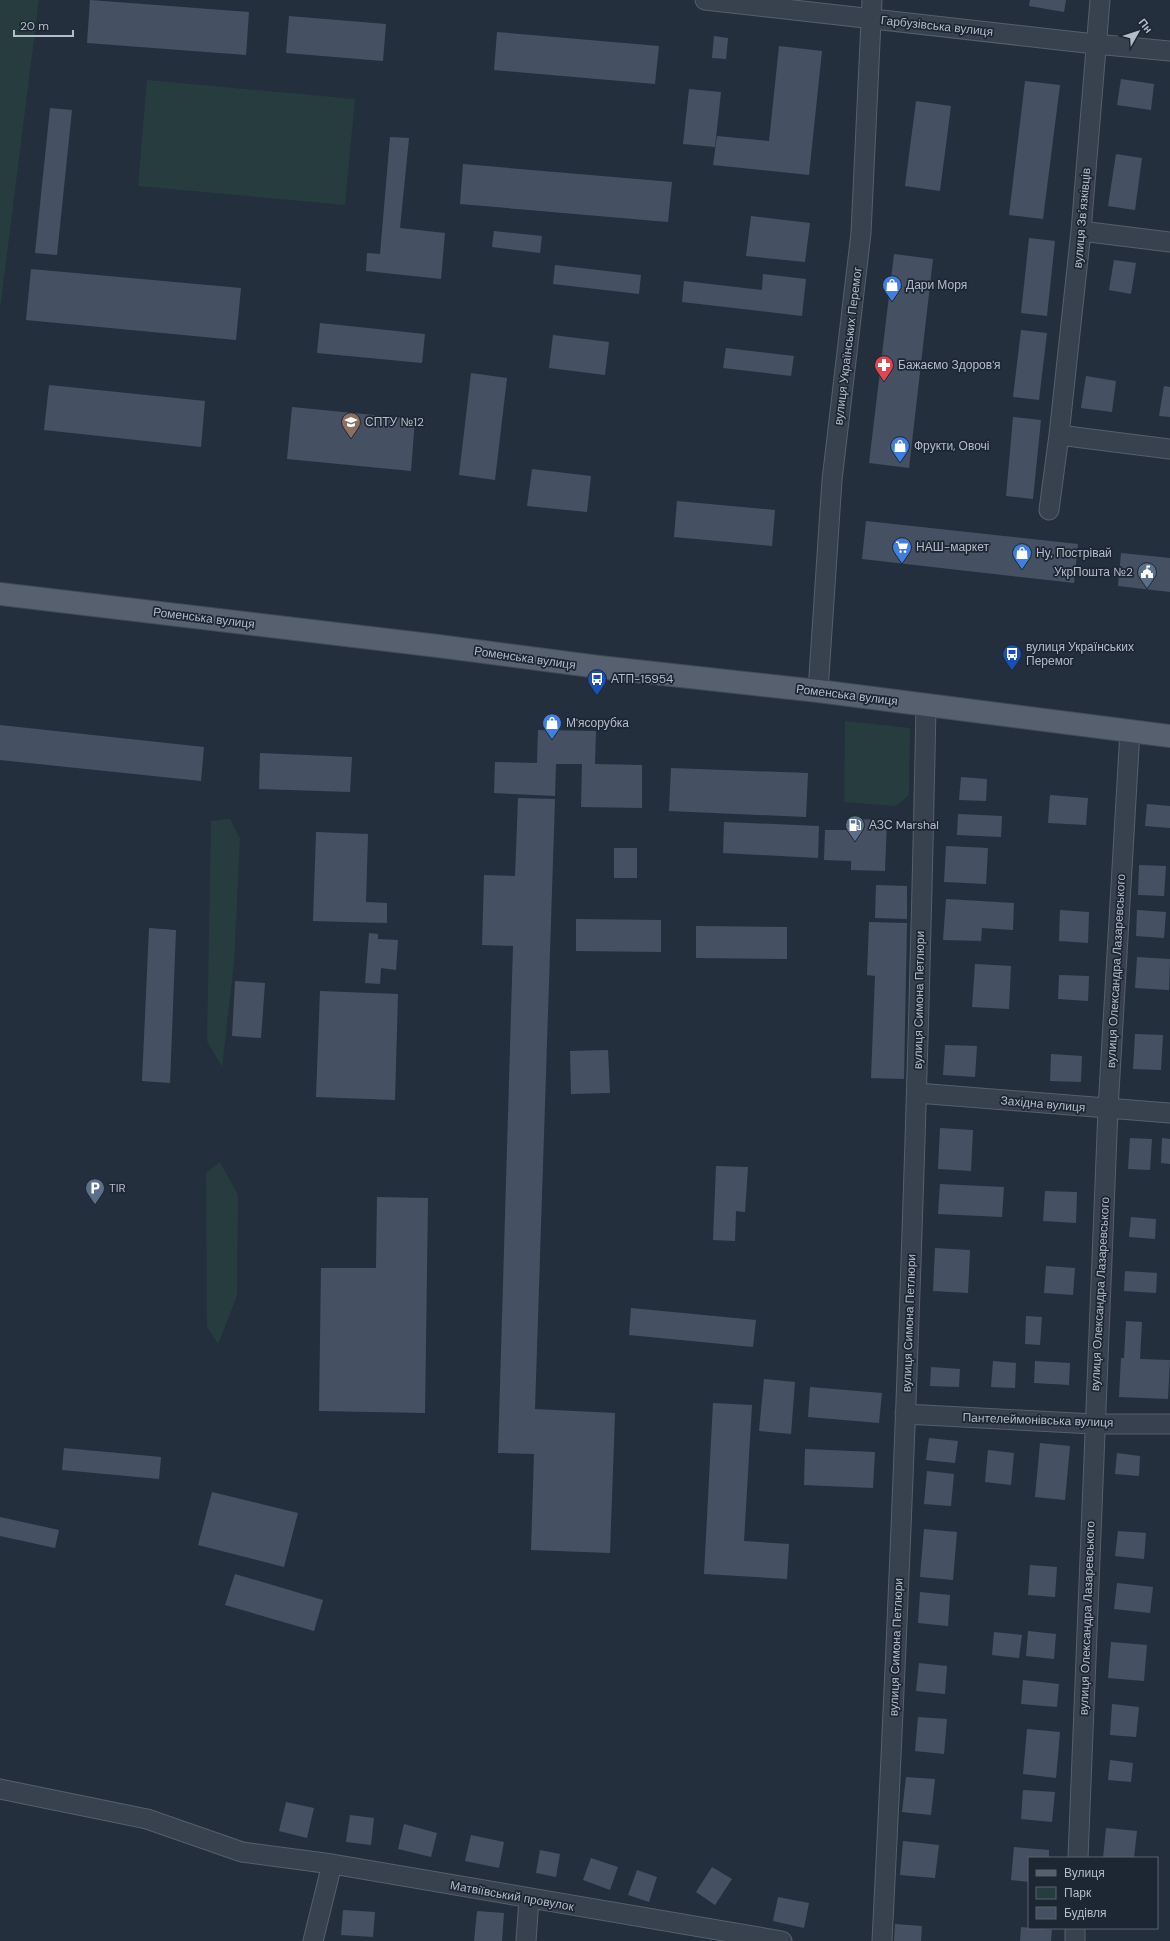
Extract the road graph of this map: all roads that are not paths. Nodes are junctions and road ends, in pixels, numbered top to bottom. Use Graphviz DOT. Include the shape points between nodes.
graph roads {
  1 [pos="705,0"];
  2 [pos="872,0"];
  3 [pos="1100,0"];
  4 [pos="870,19"];
  5 [pos="1096,44"];
  6 [pos="1170,50"];
  7 [pos="1081,231"];
  8 [pos="1170,242"];
  9 [pos="1060,435"];
  10 [pos="1170,449"];
  11 [pos="1050,510"];
  12 [pos="0,594"];
  13 [pos="818,691"];
  14 [pos="926,706"];
  15 [pos="1130,731"];
  16 [pos="1170,736"];
  17 [pos="916,1093"];
  18 [pos="1108,1109"];
  19 [pos="1170,1113"];
  20 [pos="905,1414"];
  21 [pos="1094,1424"];
  22 [pos="1170,1424"];
  23 [pos="0,1789"];
  24 [pos="1078,1857"];
  25 [pos="332,1864"];
  26 [pos="529,1899"];
  27 [pos="1076,1929"];
  28 [pos="313,1941"];
  29 [pos="526,1941"];
  30 [pos="782,1941"];
  31 [pos="882,1941"];
  32 [pos="1075,1941"];
  1 -- 4 [label="street, Гарбузівська вулиця"];
  2 -- 4 [label="street, вулиця Українських Перемог"];
  3 -- 5 [label="street, вулиця Звʼязківців"];
  4 -- 5 [label="street, Гарбузівська вулиця"];
  4 -- 13 [label="street, вулиця Українських Перемог" via="861,233 832,480"];
  5 -- 6 [label="street, Гарбузівська вулиця"];
  5 -- 7 [label="street, вулиця Звʼязківців"];
  7 -- 8 [label="street"];
  7 -- 9 [label="street, вулиця Звʼязківців"];
  9 -- 10 [label="street"];
  9 -- 11 [label="street, вулиця Звʼязківців"];
  12 -- 13 [label="main road, Роменська вулиця"];
  13 -- 14 [label="main road, Роменська вулиця"];
  14 -- 15 [label="main road, Роменська вулиця"];
  14 -- 17 [label="street, вулиця Симона Петлюри"];
  15 -- 16 [label="main road, Роменська вулиця"];
  15 -- 18 [label="street, вулиця Олександра Лазаревського"];
  17 -- 18 [label="street, Західна вулиця"];
  17 -- 20 [label="street, вулиця Симона Петлюри"];
  18 -- 19 [label="street, Західна вулиця"];
  18 -- 21 [label="street, вулиця Олександра Лазаревського"];
  20 -- 21 [label="street, Пантелеймонівська вулиця"];
  20 -- 31 [label="street, вулиця Симона Петлюри"];
  21 -- 22 [label="street, Пантелеймонівська вулиця"];
  21 -- 24 [label="street, вулиця Олександра Лазаревського"];
  23 -- 25 [label="street, Матвіївський провулок" via="147,1819 242,1852"];
  25 -- 26 [label="street, Матвіївський провулок"];
  25 -- 28 [label="street"];
  26 -- 29 [label="street"];
  26 -- 30 [label="street, Матвіївський провулок"];
  27 -- 32 [label="street"];
}
